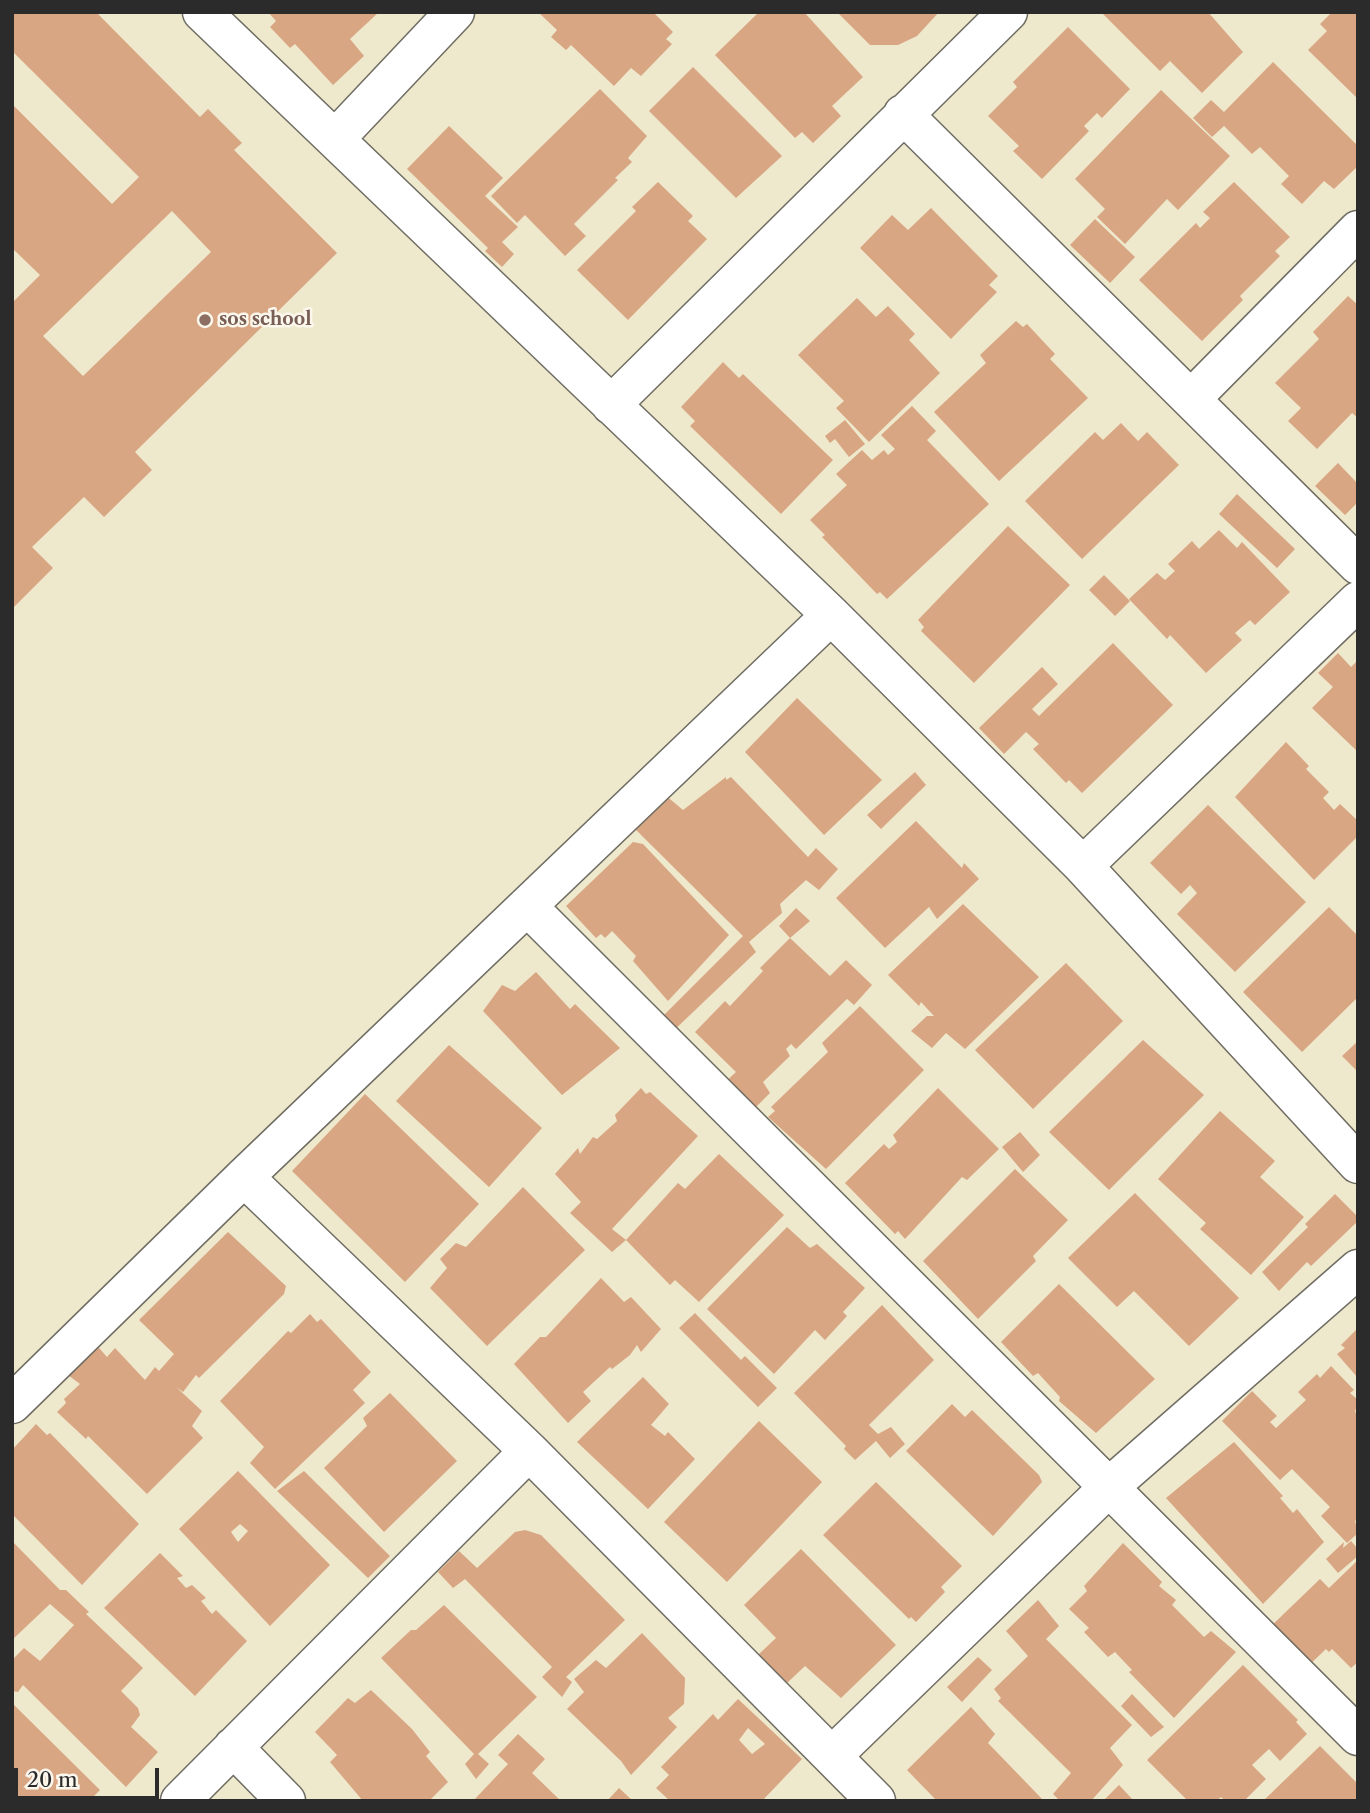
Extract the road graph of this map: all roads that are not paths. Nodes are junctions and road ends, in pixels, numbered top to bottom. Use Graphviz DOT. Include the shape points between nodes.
graph roads {
  1 [pos="202,12"];
  2 [pos="455,12"];
  3 [pos="1008,12"];
  4 [pos="903,114"];
  5 [pos="336,138"];
  6 [pos="1358,230"];
  7 [pos="1192,398"];
  8 [pos="611,405"];
  9 [pos="1358,565"];
  10 [pos="1358,601"];
  11 [pos="831,615"];
  12 [pos="1083,866"];
  13 [pos="527,906"];
  14 [pos="1358,1164"];
  15 [pos="244,1177"];
  16 [pos="1358,1269"];
  17 [pos="12,1404"];
  18 [pos="529,1451"];
  19 [pos="1109,1487"];
  20 [pos="1358,1736"];
  21 [pos="233,1747"];
  22 [pos="832,1756"];
  23 [pos="180,1801"];
  24 [pos="286,1801"];
  25 [pos="876,1801"];
  1 -- 5 [label="street"];
  2 -- 5 [label="street"];
  3 -- 4 [label="street"];
  4 -- 7 [label="street"];
  4 -- 8 [label="street"];
  5 -- 8 [label="street"];
  6 -- 7 [label="street"];
  7 -- 9 [label="street"];
  8 -- 11 [label="street"];
  10 -- 12 [label="street"];
  11 -- 12 [label="street"];
  11 -- 13 [label="street"];
  12 -- 14 [label="street"];
  13 -- 15 [label="street"];
  13 -- 19 [label="street"];
  15 -- 17 [label="street"];
  15 -- 18 [label="street"];
  16 -- 19 [label="street"];
  18 -- 21 [label="street"];
  18 -- 22 [label="street"];
  19 -- 20 [label="street"];
  19 -- 22 [label="street"];
  21 -- 23 [label="street"];
  21 -- 24 [label="street"];
  22 -- 25 [label="street"];
}
